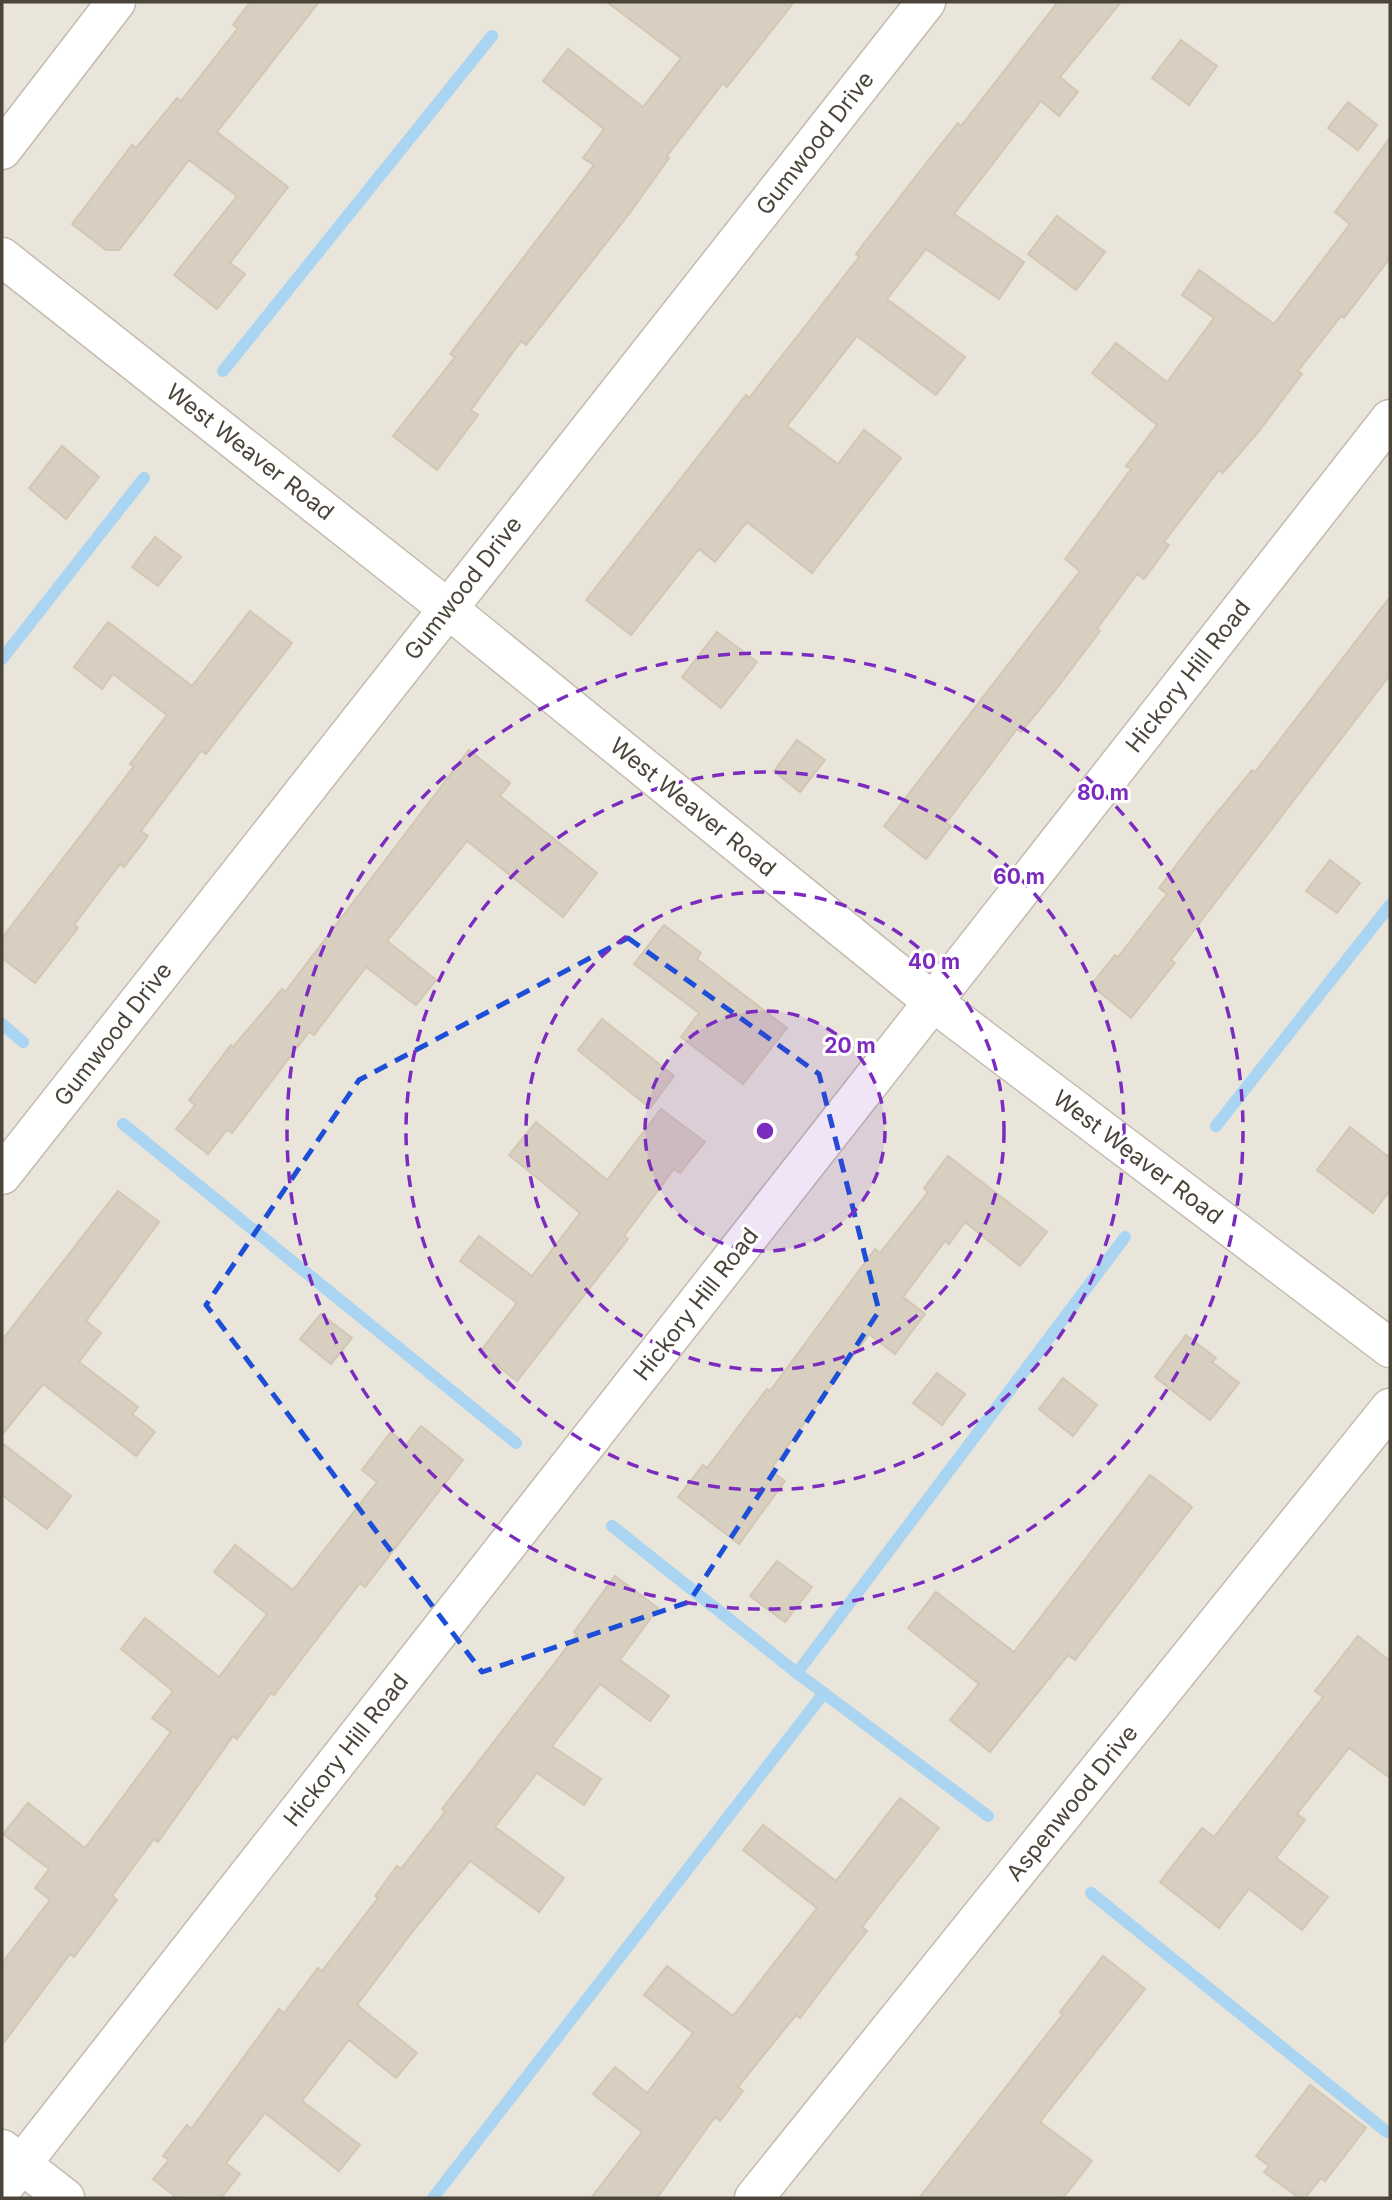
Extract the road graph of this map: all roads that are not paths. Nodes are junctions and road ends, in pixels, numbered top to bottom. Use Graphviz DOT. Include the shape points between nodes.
graph roads {
  1 [pos="116,2"];
  2 [pos="926,2"];
  3 [pos="2,150"];
  4 [pos="2,257"];
  5 [pos="1390,419"];
  6 [pos="447,608"];
  7 [pos="933,1002"];
  8 [pos="2,1175"];
  9 [pos="1390,1348"];
  10 [pos="1390,1408"];
  11 [pos="8,2167"];
  12 [pos="65,2198"];
  13 [pos="754,2198"];
  1 -- 3 [label="street"];
  2 -- 6 [label="street, Gumwood Drive"];
  4 -- 6 [label="street, West Weaver Road"];
  5 -- 7 [label="street, Hickory Hill Road"];
  6 -- 7 [label="street, West Weaver Road"];
  6 -- 8 [label="street, Gumwood Drive"];
  7 -- 9 [label="street, West Weaver Road"];
  7 -- 11 [label="street, Hickory Hill Road"];
  10 -- 13 [label="street, Aspenwood Drive"];
  11 -- 12 [label="street"];
}
